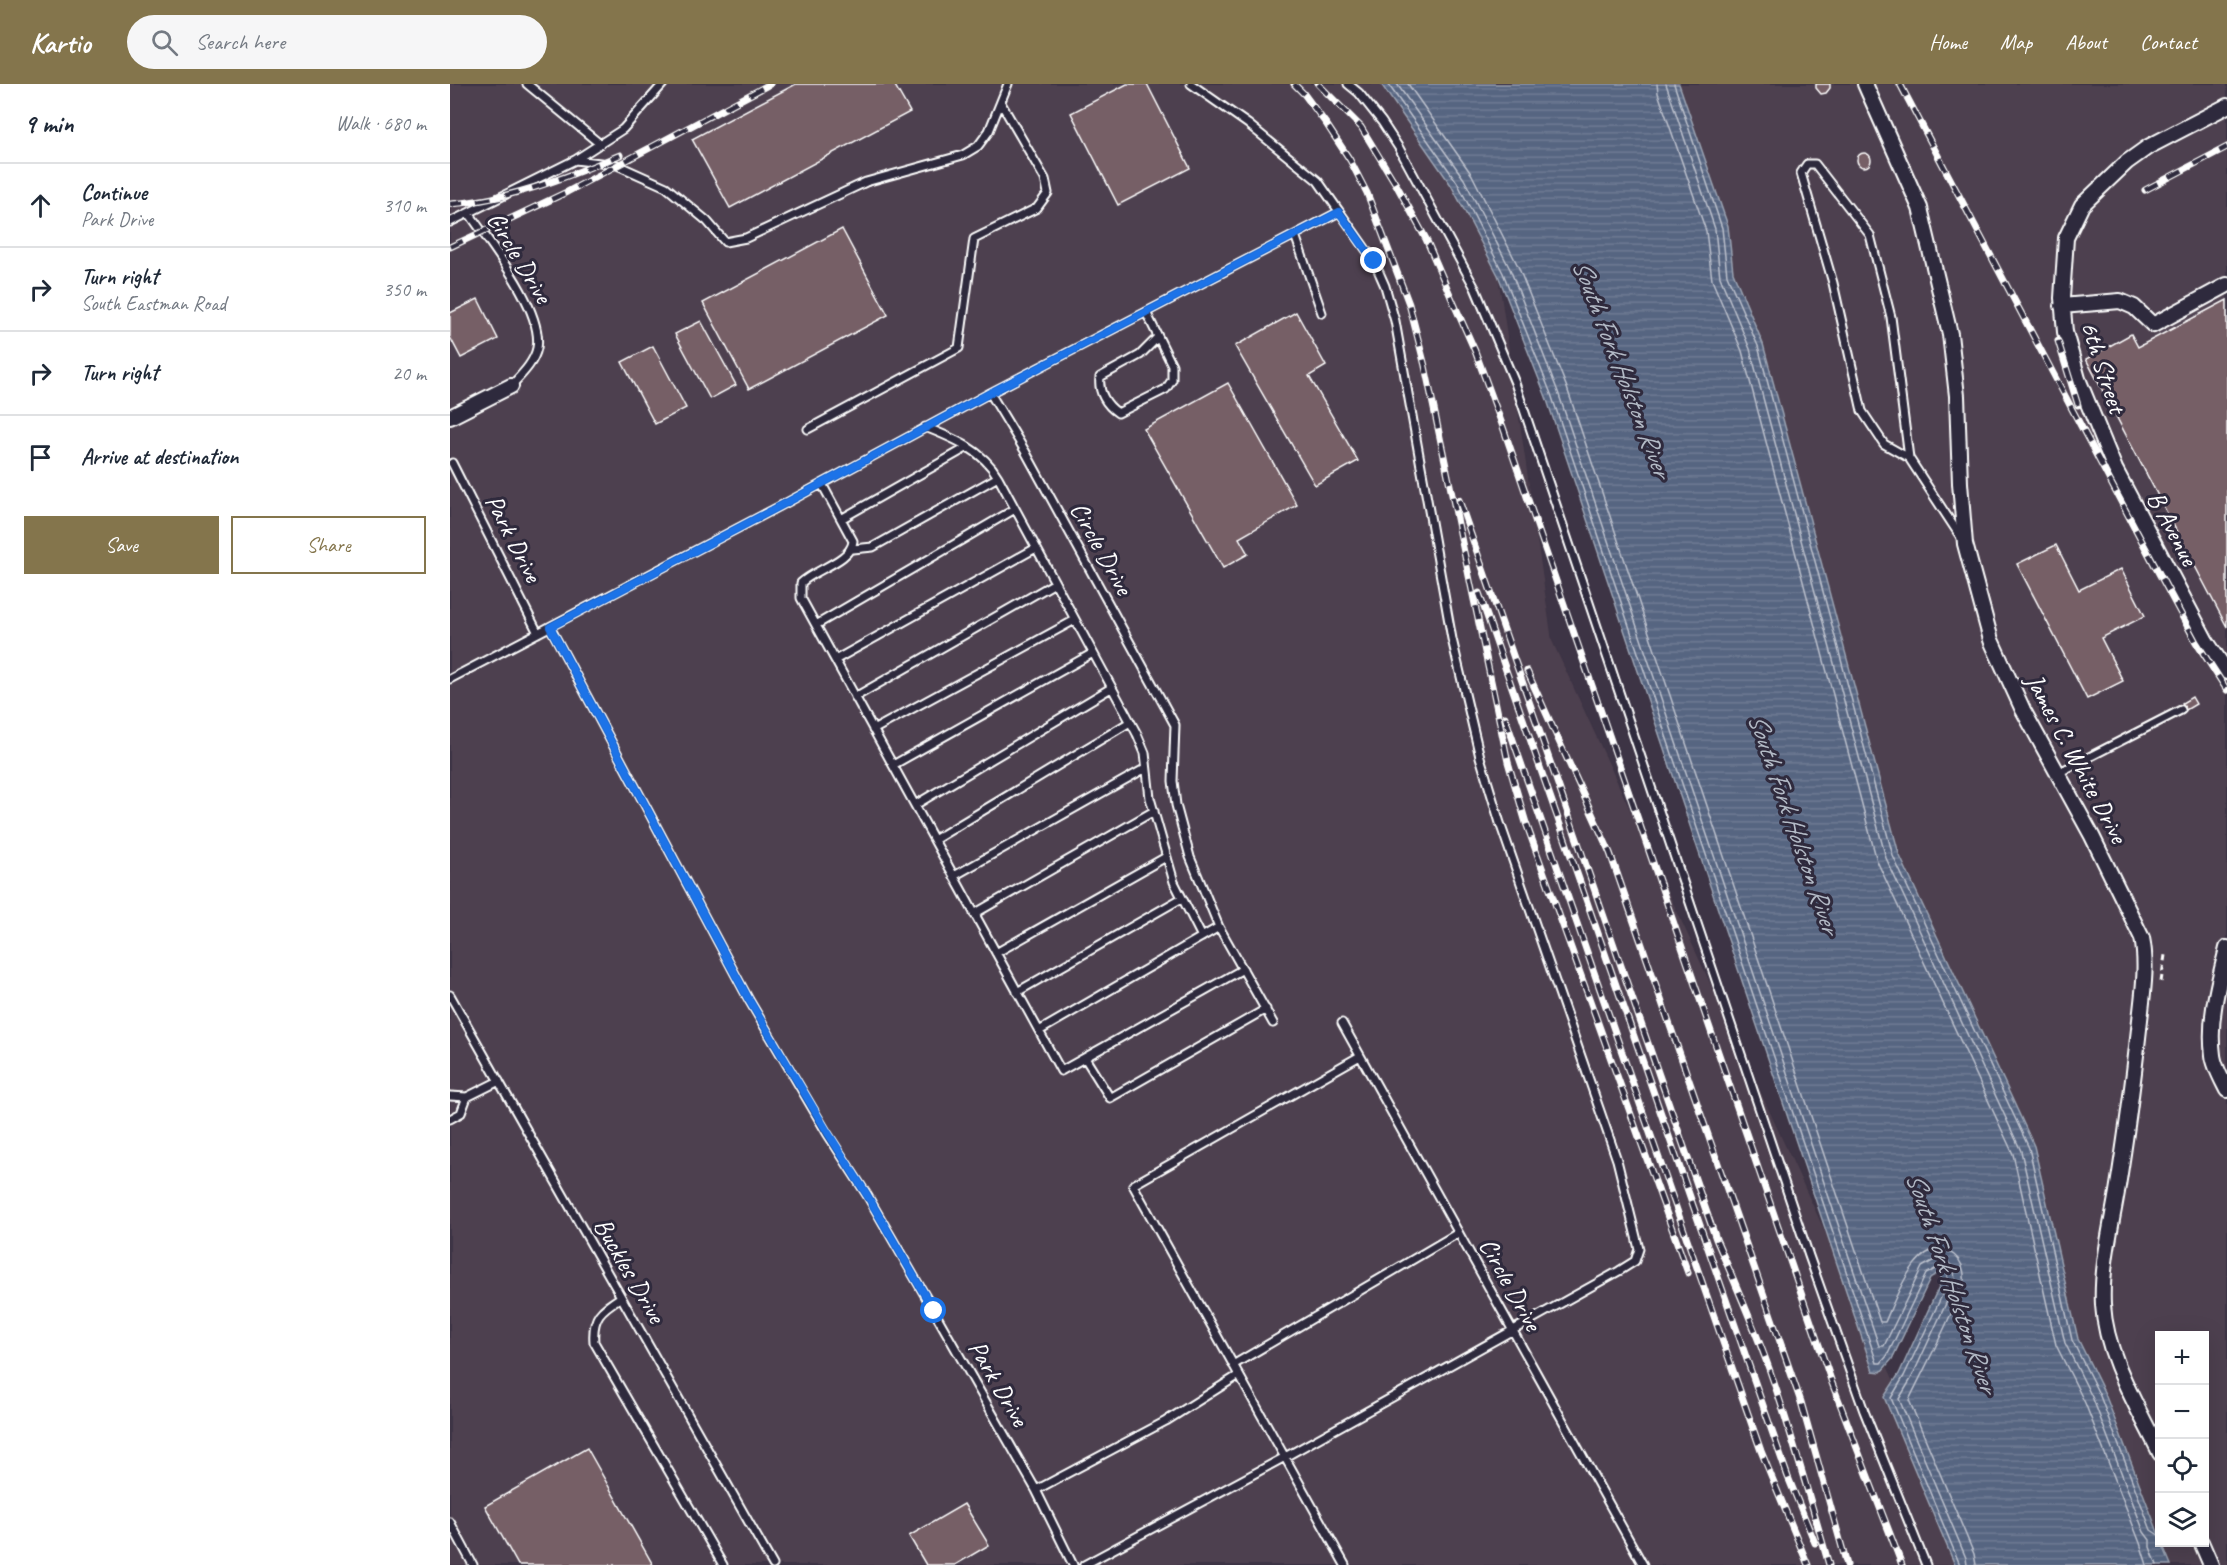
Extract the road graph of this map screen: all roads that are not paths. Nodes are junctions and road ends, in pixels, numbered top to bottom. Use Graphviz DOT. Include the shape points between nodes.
graph roads {
  1 [pos="527,84"];
  2 [pos="663,84"];
  3 [pos="1008,84"];
  4 [pos="1191,84"];
  5 [pos="1348,84"];
  6 [pos="1865,84"];
  7 [pos="1001,103"];
  8 [pos="2227,106"];
  9 [pos="600,144"];
  10 [pos="575,160"];
  11 [pos="1339,212"];
  12 [pos="469,213"];
  13 [pos="450,222"];
  14 [pos="1295,235"];
  15 [pos="2227,285"];
  16 [pos="2062,306"];
  17 [pos="1146,312"];
  18 [pos="1322,313"];
  19 [pos="1157,338"];
  20 [pos="511,386"];
  21 [pos="990,393"];
  22 [pos="450,417"];
  23 [pos="926,427"];
  24 [pos="808,429"];
  25 [pos="968,447"];
  26 [pos="1909,458"];
  27 [pos="452,463"];
  28 [pos="2115,470"];
  29 [pos="998,477"];
  30 [pos="822,484"];
  31 [pos="1015,509"];
  32 [pos="842,519"];
  33 [pos="1965,544"];
  34 [pos="1036,548"];
  35 [pos="853,549"];
  36 [pos="1055,583"];
  37 [pos="1075,620"];
  38 [pos="816,625"];
  39 [pos="550,627"];
  40 [pos="538,633"];
  41 [pos="1093,653"];
  42 [pos="835,660"];
  43 [pos="2227,672"];
  44 [pos="450,680"];
  45 [pos="1112,688"];
  46 [pos="855,697"];
  47 [pos="2181,710"];
  48 [pos="1130,722"];
  49 [pos="873,730"];
  50 [pos="893,765"];
  51 [pos="1146,768"];
  52 [pos="2058,773"];
  53 [pos="915,805"];
  54 [pos="1154,812"];
  55 [pos="934,840"];
  56 [pos="1166,857"];
  57 [pos="954,876"];
  58 [pos="1182,898"];
  59 [pos="975,914"];
  60 [pos="1219,927"];
  61 [pos="1202,937"];
  62 [pos="2227,948"];
  63 [pos="996,952"];
  64 [pos="1243,969"];
  65 [pos="1017,992"];
  66 [pos="450,995"];
  67 [pos="1266,1009"];
  68 [pos="1274,1023"];
  69 [pos="1342,1023"];
  70 [pos="1039,1030"];
  71 [pos="1360,1056"];
  72 [pos="1085,1058"];
  73 [pos="499,1081"];
  74 [pos="2227,1090"];
  75 [pos="450,1096"];
  76 [pos="467,1097"];
  77 [pos="450,1119"];
  78 [pos="1458,1233"];
  79 [pos="621,1297"];
  80 [pos="1512,1329"];
  81 [pos="1233,1365"];
  82 [pos="1239,1376"];
  83 [pos="2155,1443"];
  84 [pos="1285,1457"];
  85 [pos="1036,1490"];
  86 [pos="450,1522"];
  87 [pos="2203,1547"];
  88 [pos="473,1565"];
  89 [pos="723,1565"];
  90 [pos="773,1565"];
  91 [pos="1073,1565"];
  92 [pos="1084,1565"];
  93 [pos="1345,1565"];
  94 [pos="1643,1565"];
  95 [pos="1926,1565"];
  96 [pos="2211,1565"];
  1 -- 9 [label="lane"];
  2 -- 9 [label="lane" via="623,129"];
  3 -- 7 [label="lane"];
  4 -- 11 [label="lane" via="1318,180"];
  5 -- 95 [label="lane" via="1399,148 1475,288 1515,384 1809,1256 1864,1411"];
  6 -- 33 [label="street, James C. White Drive" via="1920,208 1950,334"];
  7 -- 10 [label="lane" via="989,131 978,146 963,155 867,182 746,238 725,242 707,221 666,187 617,165"];
  7 -- 24 [label="lane" via="1045,179 1048,193 1037,208 974,239 959,348"];
  8 -- 16 [label="street, 6th Street" via="2148,147 2082,205 2066,238"];
  9 -- 10 [label="lane"];
  10 -- 12 [label="lane"];
  11 -- 14 [label="lane"];
  11 -- 80 [label="lane" via="1374,261 1385,286 1395,321 1452,639 1480,757 1617,1160 1639,1249 1635,1260 1627,1266"];
  12 -- 13 [label="lane"];
  12 -- 20 [label="lane, Circle Drive" via="521,290 535,320 537,347 528,367"];
  14 -- 17 [label="lane"];
  14 -- 18 [label="lane"];
  15 -- 16 [label="street" via="2153,325 2134,307 2120,301"];
  16 -- 28 [label="street, 6th Street" via="2078,379"];
  17 -- 19 [label="lane"];
  17 -- 21 [label="lane"];
  19 -- 19 [label="lane" via="1140,355 1100,378 1099,387 1109,407 1118,413 1166,389 1172,380 1172,364"];
  20 -- 22 [label="street"];
  21 -- 23 [label="lane"];
  21 -- 60 [label="lane, Circle Drive" via="1175,725 1176,805 1190,857"];
  23 -- 25 [label="lane"];
  23 -- 30 [label="lane"];
  25 -- 29 [label="lane"];
  25 -- 32 [label="lane"];
  26 -- 26 [label="lane" via="1891,317 1870,235 1815,164 1808,164 1801,173 1833,283 1862,411 1884,444"];
  26 -- 33 [label="lane"];
  27 -- 40 [label="lane, Park Drive"];
  28 -- 43 [label="street, B Avenue" via="2206,641"];
  29 -- 31 [label="lane"];
  29 -- 35 [label="lane" via="873,547"];
  30 -- 32 [label="lane"];
  30 -- 39 [label="lane"];
  31 -- 34 [label="lane"];
  31 -- 38 [label="lane"];
  32 -- 35 [label="lane"];
  33 -- 52 [label="street, James C. White Drive" via="1991,640"];
  34 -- 36 [label="lane"];
  34 -- 42 [label="lane"];
  35 -- 38 [label="lane" via="801,583 801,598"];
  36 -- 37 [label="lane"];
  36 -- 46 [label="lane"];
  37 -- 41 [label="lane"];
  37 -- 49 [label="lane"];
  38 -- 42 [label="lane"];
  39 -- 40 [label="lane"];
  39 -- 85 [label="lane, Park Drive" via="749,1000 867,1195"];
  40 -- 44 [label="lane"];
  41 -- 45 [label="lane"];
  41 -- 50 [label="lane"];
  42 -- 46 [label="lane"];
  45 -- 48 [label="lane"];
  45 -- 53 [label="lane"];
  46 -- 49 [label="lane"];
  47 -- 52 [label="lane"];
  48 -- 51 [label="lane" via="1145,753"];
  48 -- 55 [label="lane"];
  49 -- 50 [label="lane"];
  50 -- 53 [label="lane"];
  51 -- 54 [label="lane"];
  51 -- 57 [label="lane"];
  52 -- 83 [label="street, James C. White Drive" via="2136,923 2145,955 2103,1306 2119,1367"];
  53 -- 55 [label="lane"];
  54 -- 56 [label="lane"];
  54 -- 59 [label="lane"];
  55 -- 57 [label="lane"];
  56 -- 58 [label="lane"];
  56 -- 63 [label="lane"];
  57 -- 59 [label="lane"];
  58 -- 61 [label="lane"];
  58 -- 65 [label="lane"];
  59 -- 63 [label="lane"];
  60 -- 61 [label="lane"];
  60 -- 64 [label="lane"];
  61 -- 70 [label="lane"];
  62 -- 74 [label="street" via="2212,1031 2213,1057"];
  63 -- 65 [label="lane"];
  64 -- 67 [label="lane"];
  64 -- 72 [label="lane"];
  65 -- 70 [label="lane"];
  66 -- 73 [label="lane, Buckles Drive"];
  67 -- 68 [label="lane"];
  67 -- 72 [label="lane" via="1110,1098"];
  69 -- 71 [label="lane, Circle Drive"];
  70 -- 72 [label="lane" via="1061,1071"];
  71 -- 78 [label="lane, Circle Drive"];
  71 -- 81 [label="lane" via="1133,1185"];
  73 -- 76 [label="lane"];
  73 -- 79 [label="lane, Buckles Drive"];
  75 -- 76 [label="lane"];
  76 -- 77 [label="lane" via="461,1113"];
  78 -- 80 [label="lane, Circle Drive"];
  78 -- 81 [label="lane"];
  79 -- 89 [label="lane" via="598,1315 593,1328 594,1342"];
  79 -- 90 [label="lane, Buckles Drive"];
  80 -- 84 [label="lane"];
  80 -- 94 [label="lane, Circle Drive"];
  81 -- 82 [label="lane"];
  82 -- 84 [label="lane"];
  82 -- 85 [label="lane" via="1166,1421"];
  84 -- 92 [label="lane"];
  84 -- 93 [label="lane"];
  85 -- 91 [label="lane, Park Drive"];
  86 -- 88 [label="lane"];
  87 -- 96 [label="street"];
}
